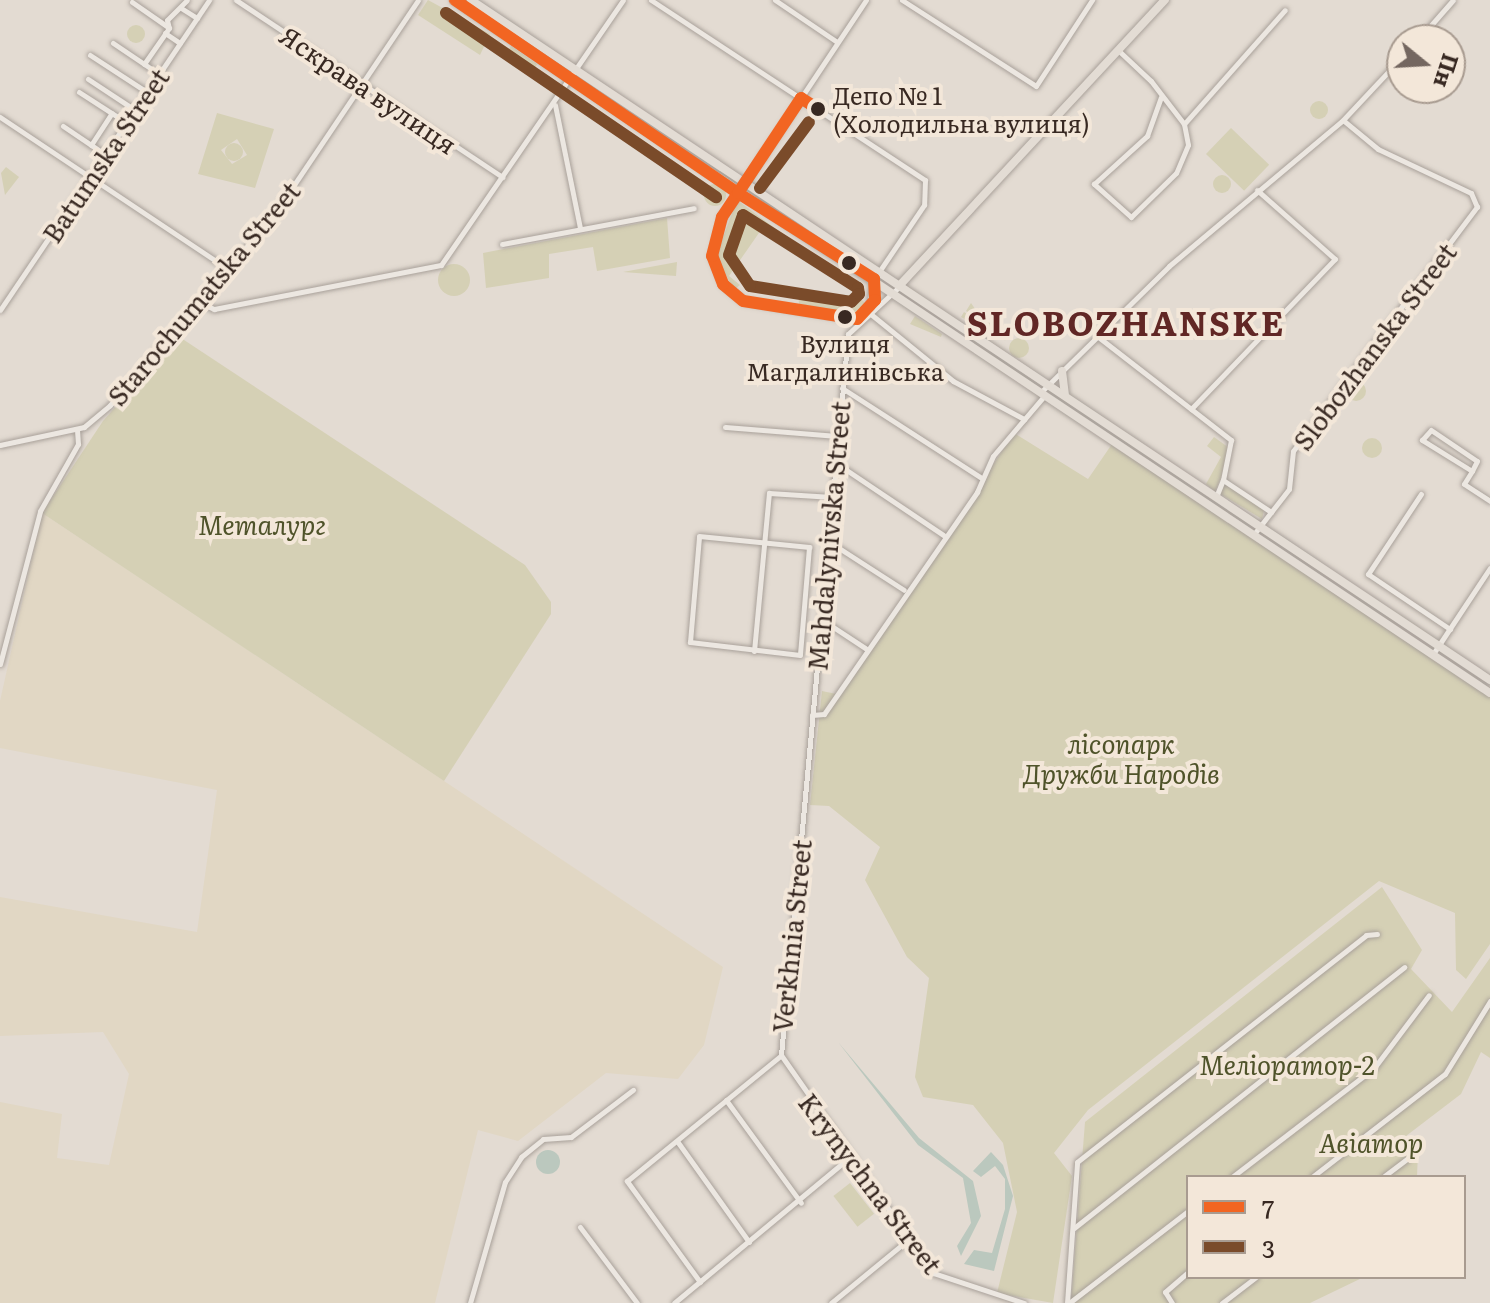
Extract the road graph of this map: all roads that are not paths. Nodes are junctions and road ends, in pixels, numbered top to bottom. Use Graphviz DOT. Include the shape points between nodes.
graph roads {
  1 [pos="187,0"];
  2 [pos="209,0"];
  3 [pos="236,0"];
  4 [pos="418,0"];
  5 [pos="455,0"];
  6 [pos="471,0"];
  7 [pos="623,0"];
  8 [pos="651,0"];
  9 [pos="775,0"];
  10 [pos="866,0"];
  11 [pos="902,0"];
  12 [pos="1092,0"];
  13 [pos="1165,0"];
  14 [pos="1453,0"];
  15 [pos="132,2"];
  16 [pos="181,8"];
  17 [pos="1285,10"];
  18 [pos="197,18"];
  19 [pos="1432,24"];
  20 [pos="167,30"];
  21 [pos="113,43"];
  22 [pos="180,43"];
  23 [pos="837,43"];
  24 [pos="1119,51"];
  25 [pos="90,55"];
  26 [pos="144,64"];
  27 [pos="159,74"];
  28 [pos="573,74"];
  29 [pos="1386,74"];
  30 [pos="88,79"];
  31 [pos="363,84"];
  32 [pos="79,92"];
  33 [pos="147,92"];
  34 [pos="801,98"];
  35 [pos="556,100"];
  36 [pos="1164,106"];
  37 [pos="135,110"];
  38 [pos="112,113"];
  39 [pos="0,117"];
  40 [pos="1343,120"];
  41 [pos="127,123"];
  42 [pos="1184,124"];
  43 [pos="63,126"];
  44 [pos="91,145"];
  45 [pos="106,155"];
  46 [pos="502,177"];
  47 [pos="91,178"];
  48 [pos="1257,190"];
  49 [pos="772,205"];
  50 [pos="694,208"];
  51 [pos="580,228"];
  52 [pos="502,244"];
  53 [pos="228,269"];
  54 [pos="877,275"];
  55 [pos="896,288"];
  56 [pos="199,302"];
  57 [pos="869,309"];
  58 [pos="0,310"];
  59 [pos="857,319"];
  60 [pos="1097,336"];
  61 [pos="1062,371"];
  62 [pos="842,388"];
  63 [pos="1046,390"];
  64 [pos="1065,395"];
  65 [pos="1191,409"];
  66 [pos="1024,419"];
  67 [pos="725,427"];
  68 [pos="77,430"];
  69 [pos="838,436"];
  70 [pos="0,445"];
  71 [pos="836,463"];
  72 [pos="1472,471"];
  73 [pos="980,477"];
  74 [pos="1223,480"];
  75 [pos="1421,494"];
  76 [pos="832,497"];
  77 [pos="1216,497"];
  78 [pos="1490,501"];
  79 [pos="1271,512"];
  80 [pos="1257,530"];
  81 [pos="943,535"];
  82 [pos="827,541"];
  83 [pos="764,544"];
  84 [pos="1490,568"];
  85 [pos="904,590"];
  86 [pos="821,619"];
  87 [pos="1450,629"];
  88 [pos="865,648"];
  89 [pos="1435,650"];
  90 [pos="754,651"];
  91 [pos="0,664"];
  92 [pos="1490,680"];
  93 [pos="1490,693"];
  94 [pos="812,715"];
  95 [pos="1377,934"];
  96 [pos="1404,967"];
  97 [pos="1429,995"];
  98 [pos="1490,1001"];
  99 [pos="781,1055"];
  100 [pos="633,1090"];
  101 [pos="726,1100"];
  102 [pos="677,1141"];
  103 [pos="850,1157"];
  104 [pos="1408,1158"];
  105 [pos="1235,1175"];
  106 [pos="1315,1175"];
  107 [pos="1386,1175"];
  108 [pos="801,1203"];
  109 [pos="1186,1213"];
  110 [pos="580,1227"];
  111 [pos="1074,1228"];
  112 [pos="909,1239"];
  113 [pos="749,1242"];
  114 [pos="1186,1274"];
  115 [pos="1253,1279"];
  116 [pos="700,1282"];
  117 [pos="470,1303"];
  118 [pos="637,1303"];
  119 [pos="674,1303"];
  120 [pos="831,1303"];
  121 [pos="1024,1303"];
  122 [pos="1068,1303"];
  123 [pos="1172,1303"];
  124 [pos="1222,1303"];
  1 -- 16 [label="street"];
  2 -- 18 [label="street, Batumska Street"];
  3 -- 31 [label="street, Яскрава вулиця"];
  4 -- 31 [label="street, Starochumatska Street"];
  5 -- 28 [label="main road"];
  6 -- 28 [label="main road"];
  7 -- 28 [label="street"];
  8 -- 34 [label="street"];
  9 -- 23 [label="street"];
  10 -- 23 [label="street"];
  11 -- 12 [label="street" via="1036,86"];
  13 -- 24 [label="main road"];
  14 -- 19 [label="street"];
  15 -- 20 [label="street"];
  16 -- 18 [label="street"];
  16 -- 20 [label="street" via="167,20"];
  17 -- 42 [label="street"];
  18 -- 22 [label="street, Batumska Street"];
  20 -- 22 [label="street"];
  20 -- 26 [label="street"];
  21 -- 26 [label="street"];
  22 -- 27 [label="street, Batumska Street"];
  23 -- 34 [label="street"];
  24 -- 36 [label="street"];
  24 -- 55 [label="main road"];
  25 -- 33 [label="street"];
  26 -- 27 [label="street"];
  27 -- 33 [label="street, Batumska Street"];
  28 -- 35 [label="street"];
  28 -- 49 [label="main road" via="715,162"];
  28 -- 49 [label="main road" via="709,171"];
  29 -- 40 [label="street"];
  30 -- 37 [label="street"];
  31 -- 46 [label="street, Яскрава вулиця"];
  31 -- 53 [label="street, Starochumatska Street" via="279,209"];
  32 -- 38 [label="street"];
  33 -- 37 [label="street, Batumska Street"];
  34 -- 54 [label="street" via="925,180 924,205"];
  34 -- 59 [label="street, bridge" via="722,217 712,256 723,284 743,301"];
  35 -- 46 [label="street"];
  35 -- 51 [label="street"];
  36 -- 42 [label="street"];
  36 -- 42 [label="street" via="1144,140 1094,184 1127,215 1178,170 1188,145"];
  37 -- 41 [label="street, Batumska Street"];
  38 -- 41 [label="street"];
  38 -- 44 [label="street"];
  39 -- 47 [label="street"];
  40 -- 48 [label="street"];
  40 -- 79 [label="street, Slobozhanska Street" via="1378,149 1477,198 1443,260 1293,451 1290,485"];
  41 -- 45 [label="street, Batumska Street"];
  43 -- 44 [label="street"];
  44 -- 45 [label="street"];
  45 -- 47 [label="street, Batumska Street"];
  46 -- 56 [label="street" via="441,265 214,309"];
  47 -- 53 [label="street"];
  47 -- 58 [label="street, Batumska Street"];
  48 -- 60 [label="street"];
  48 -- 65 [label="street" via="1335,259"];
  49 -- 54 [label="main road"];
  50 -- 51 [label="street"];
  51 -- 52 [label="street"];
  53 -- 56 [label="street, Starochumatska Street"];
  54 -- 55 [label="main road"];
  54 -- 57 [label="main road"];
  55 -- 57 [label="street"];
  55 -- 63 [label="main road"];
  56 -- 68 [label="street, Starochumatska Street" via="92,423"];
  57 -- 59 [label="street"];
  57 -- 66 [label="street" via="953,381"];
  59 -- 62 [label="street, Mahdalynivska Street" via="848,334"];
  60 -- 61 [label="street"];
  60 -- 65 [label="street"];
  61 -- 63 [label="street"];
  61 -- 64 [label="main road"];
  62 -- 69 [label="street, Mahdalynivska Street"];
  62 -- 73 [label="street"];
  63 -- 64 [label="main road"];
  63 -- 66 [label="street"];
  63 -- 80 [label="main road"];
  64 -- 77 [label="main road"];
  65 -- 74 [label="street" via="1234,446"];
  66 -- 73 [label="street"];
  67 -- 69 [label="street"];
  68 -- 70 [label="street"];
  68 -- 91 [label="street" via="78,444 40,511"];
  69 -- 71 [label="street, Mahdalynivska Street"];
  71 -- 76 [label="street, Mahdalynivska Street"];
  71 -- 81 [label="street"];
  72 -- 72 [label="street" via="1447,455 1422,440 1431,430 1477,461"];
  72 -- 78 [label="street" via="1464,484"];
  73 -- 81 [label="street" via="977,492"];
  74 -- 77 [label="street"];
  74 -- 79 [label="street"];
  75 -- 87 [label="street" via="1368,574"];
  76 -- 82 [label="street, Mahdalynivska Street"];
  76 -- 83 [label="street" via="770,491"];
  77 -- 80 [label="main road"];
  79 -- 80 [label="street, Slobozhanska Street"];
  80 -- 89 [label="main road"];
  81 -- 85 [label="street"];
  82 -- 85 [label="street"];
  82 -- 86 [label="street, Mahdalynivska Street"];
  83 -- 90 [label="street"];
  83 -- 90 [label="street" via="811,549 805,622 800,655"];
  83 -- 90 [label="street" via="697,540 690,642"];
  84 -- 87 [label="street"];
  85 -- 88 [label="street"];
  86 -- 88 [label="street"];
  86 -- 94 [label="street, Mahdalynivska Street"];
  87 -- 89 [label="street"];
  88 -- 94 [label="street" via="824,714"];
  89 -- 92 [label="main road"];
  89 -- 93 [label="main road"];
  94 -- 99 [label="street, Verkhnia Street"];
  95 -- 111 [label="street" via="1366,935 1077,1162"];
  96 -- 111 [label="street"];
  97 -- 105 [label="street" via="1374,1068"];
  98 -- 106 [label="street" via="1445,1074"];
  99 -- 101 [label="street, Verkhnia Street"];
  99 -- 103 [label="street, Krynychna Street"];
  100 -- 117 [label="street" via="571,1137 543,1139 521,1157 505,1182"];
  101 -- 102 [label="street, Verkhnia Street"];
  101 -- 108 [label="street"];
  102 -- 113 [label="street"];
  102 -- 116 [label="street, Verkhnia Street" via="627,1181"];
  103 -- 108 [label="street"];
  103 -- 112 [label="street, Krynychna Street"];
  104 -- 107 [label="street"];
  108 -- 113 [label="street"];
  109 -- 122 [label="street"];
  110 -- 118 [label="street"];
  111 -- 122 [label="street"];
  112 -- 120 [label="street"];
  112 -- 121 [label="street, Krynychna Street" via="938,1277"];
  113 -- 116 [label="street"];
  114 -- 123 [label="street" via="1165,1292"];
  115 -- 124 [label="street"];
  116 -- 119 [label="street"];
}
